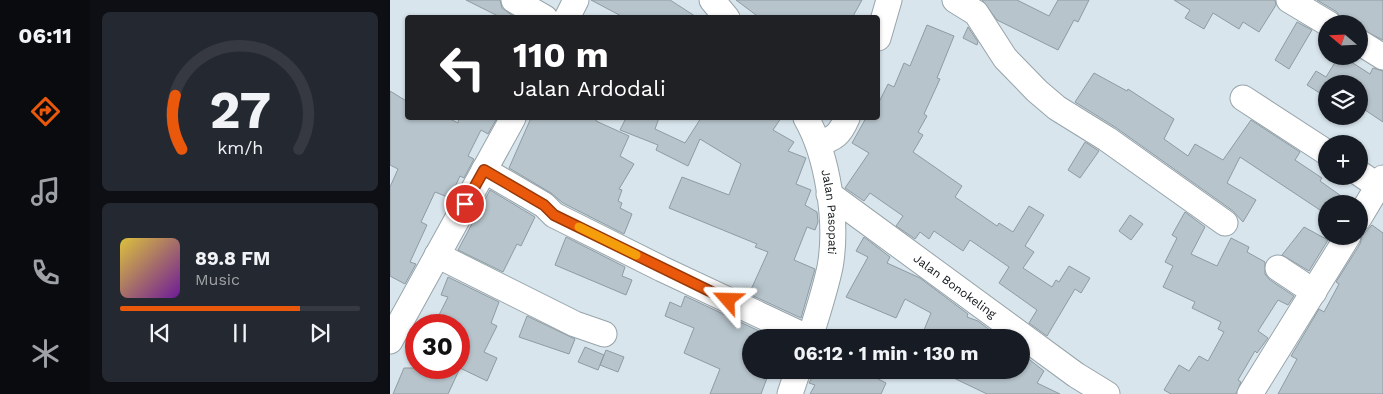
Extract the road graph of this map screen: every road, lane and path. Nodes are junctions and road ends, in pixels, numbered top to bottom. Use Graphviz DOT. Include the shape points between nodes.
graph roads {
  1 [pos="514,0"];
  2 [pos="576,0"];
  3 [pos="712,0"];
  4 [pos="889,0"];
  5 [pos="955,0"];
  6 [pos="1290,0"];
  7 [pos="540,15"];
  8 [pos="568,15"];
  9 [pos="724,15"];
  10 [pos="1318,17"];
  11 [pos="880,31"];
  12 [pos="1368,48"];
  13 [pos="1383,57"];
  14 [pos="1243,98"];
  15 [pos="511,120"];
  16 [pos="807,120"];
  17 [pos="846,120"];
  18 [pos="818,143"];
  19 [pos="1318,147"];
  20 [pos="484,170"];
  21 [pos="1373,179"];
  22 [pos="829,194"];
  23 [pos="1367,195"];
  24 [pos="1225,223"];
  25 [pos="1343,245"];
  26 [pos="437,255"];
  27 [pos="1278,268"];
  28 [pos="1314,292"];
  29 [pos="791,329"];
  30 [pos="812,329"];
  31 [pos="604,334"];
  32 [pos="390,341"];
  33 [pos="795,379"];
  34 [pos="790,394"];
  35 [pos="1107,394"];
  36 [pos="1250,394"];
  1 -- 7 [label="street"];
  2 -- 8 [label="street"];
  3 -- 9 [label="street"];
  4 -- 11 [label="street"];
  5 -- 24 [label="street" via="976,13 1005,58 1037,92"];
  6 -- 10 [label="street"];
  12 -- 13 [label="street"];
  14 -- 19 [label="street"];
  15 -- 20 [label="street"];
  16 -- 18 [label="street, Jalan Pasopati"];
  17 -- 18 [label="street" via="834,138"];
  18 -- 22 [label="street, Jalan Pasopati"];
  20 -- 26 [label="street"];
  20 -- 29 [label="street" via="544,205 554,215"];
  21 -- 23 [label="street"];
  22 -- 30 [label="street, Jalan Pasopati" via="832,220 830,266"];
  22 -- 35 [label="street, Jalan Bonokeling" via="1076,375"];
  25 -- 28 [label="street"];
  26 -- 31 [label="street" via="575,324"];
  26 -- 32 [label="street"];
  27 -- 28 [label="street"];
  28 -- 36 [label="street"];
  33 -- 34 [label="street"];
}
